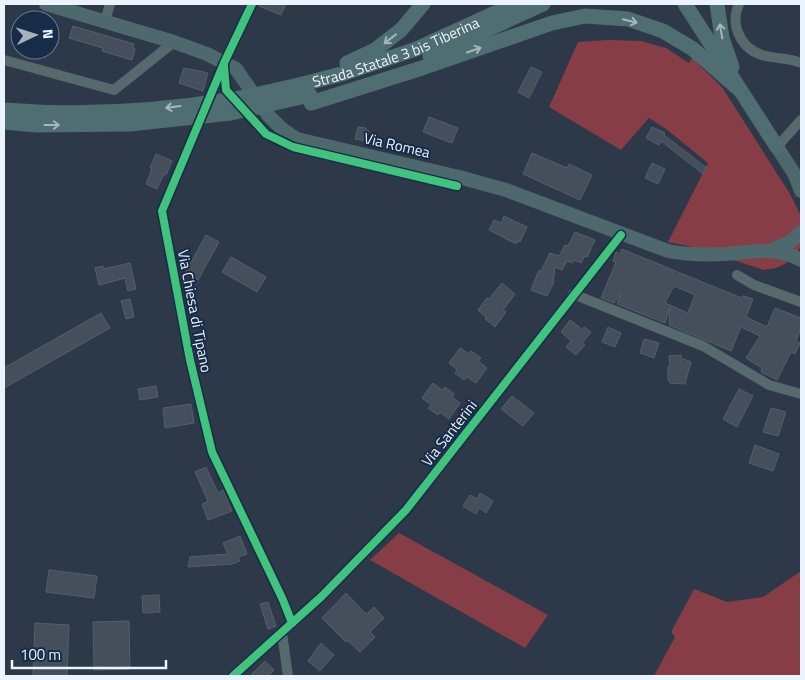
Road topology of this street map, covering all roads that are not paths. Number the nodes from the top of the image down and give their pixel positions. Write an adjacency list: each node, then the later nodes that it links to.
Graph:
1 (46, 4): 10 (main road, Via Romea)
2 (110, 4): 10 (street)
3 (252, 4): 13 (street, Via Chiesa di Tipano)
4 (423, 4): 15 (highway, one-way to 15)
5 (516, 4): 15 (highway, Strada Statale 3 bis Tiberina)
6 (543, 4): 15 (highway, Strada Statale 3 bis Tiberina)
7 (685, 4): 16 (highway)
8 (717, 4): 16 (highway, one-way to 8)
9 (739, 4): 14 (street)
10 (105, 21): 11 (main road, Via Romea)
11 (174, 42): 12 (street); 13 (main road, Via Romea)
12 (4, 60)
13 (224, 63): 25 (main road, Via Romea); 33 (street, Via Chiesa di Tipano)
14 (801, 63)
15 (308, 89): 16 (highway, one-way to 16); 17 (highway, bridge); 17 (highway, bridge)
16 (740, 90): 21 (highway)
17 (230, 106): 18 (highway, one-way to 18, bridge); 20 (highway, one-way to 17, bridge)
18 (4, 110)
19 (801, 120): 21 (street)
20 (4, 122)
21 (777, 147): 22 (main road)
22 (798, 178): 23 (main road)
23 (801, 190)
24 (801, 232): 26 (main road, Via Romea); 27 (main road, Via Romea)
25 (621, 234): 26 (main road, Via Romea); 30 (street, Via Santerini)
26 (772, 250): 28 (main road, Via Romea)
27 (801, 256)
28 (801, 260)
29 (737, 275): 31 (street)
30 (573, 294): 32 (street); 33 (street, Via Santerini)
31 (801, 302)
32 (801, 394)
33 (292, 623): 34 (street, Via Santerini)
34 (282, 633): 35 (street, Via Santerini); 36 (street)
35 (233, 676)
36 (288, 676)

